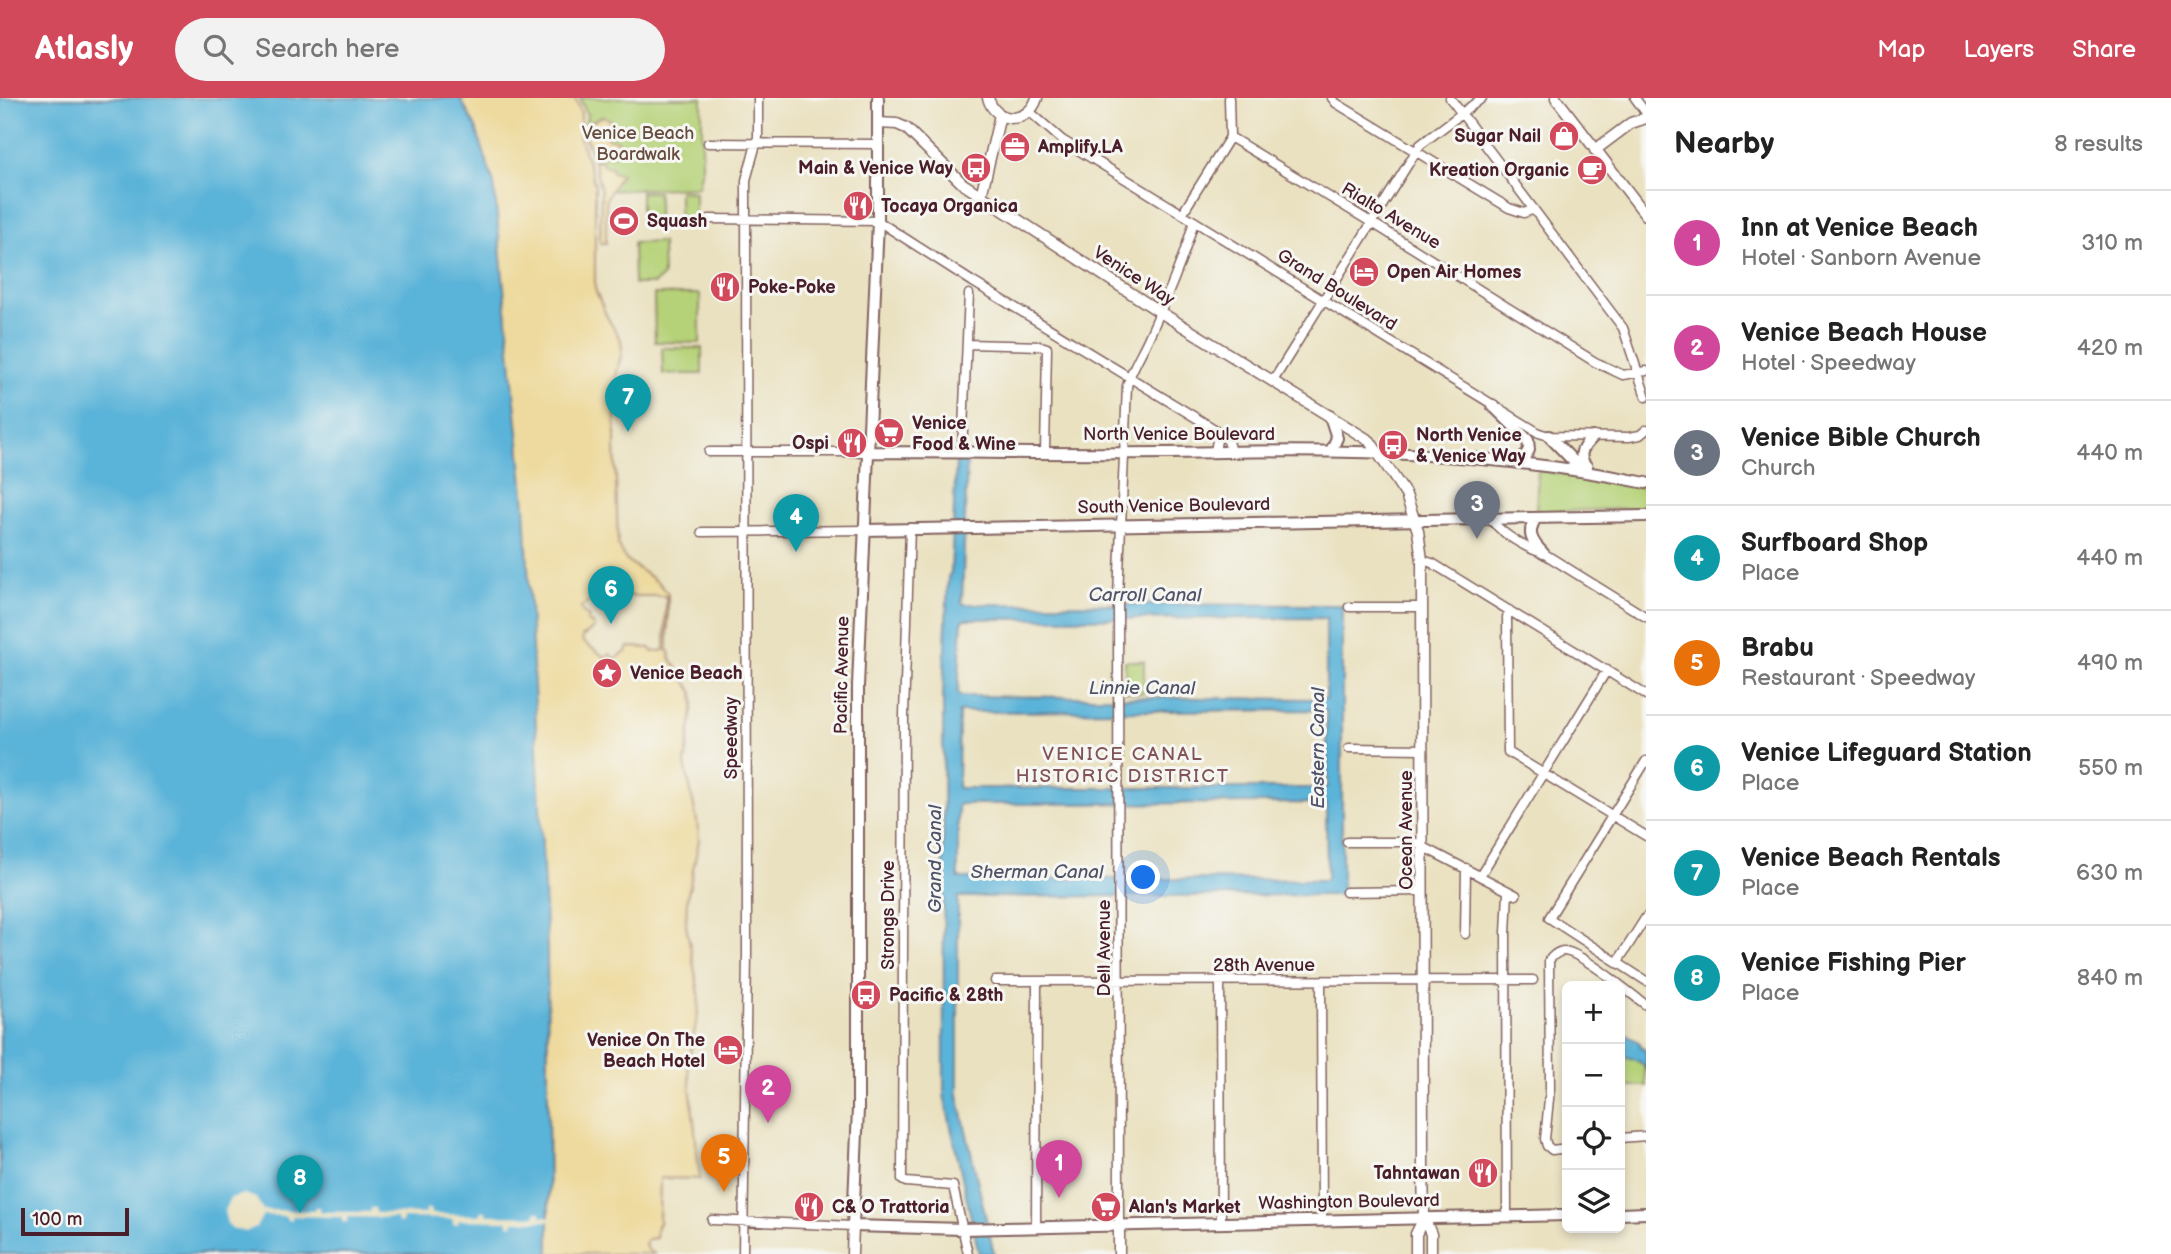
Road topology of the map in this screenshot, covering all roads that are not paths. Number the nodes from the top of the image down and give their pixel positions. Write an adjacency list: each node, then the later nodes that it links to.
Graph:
1 (758, 98): 18 (street, Speedway)
2 (878, 98): 15 (main road, Pacific Avenue)
3 (988, 98): 13 (street)
4 (1037, 98): 11 (street)
5 (1229, 98): 16 (street)
6 (1332, 98): 21 (street)
7 (1450, 98): 12 (street)
8 (1482, 98): 12 (street)
9 (1556, 98): 20 (street)
10 (1635, 98): 14 (street)
11 (1030, 112): 13 (street); 24 (street, Grand Boulevard)
12 (1461, 113): 21 (street); 23 (street)
13 (1000, 115): 22 (street)
14 (1646, 116): 20 (street)
15 (878, 123): 19 (main road, Pacific Avenue); 22 (street, Venice Way)
16 (1230, 137): 24 (street); 30 (street, Rialto Avenue)
17 (708, 143): 18 (street)
18 (756, 144): 19 (street); 27 (street, Speedway)
19 (878, 144): 28 (main road, Pacific Avenue)
20 (1595, 150): 25 (street)
21 (1416, 151): 23 (street); 30 (street)
22 (981, 196): 33 (street, Venice Way)
23 (1534, 209): 35 (street)
24 (1182, 214): 29 (street, Grand Boulevard)
25 (1646, 215)
26 (709, 219): 27 (street)
27 (746, 219): 28 (street); 47 (street, Speedway)
28 (878, 221): 36 (street); 54 (main road, Pacific Avenue)
29 (1194, 221): 32 (street, Grand Boulevard); 33 (street)
30 (1373, 223): 32 (street); 35 (street, Rialto Avenue)
31 (969, 293): 34 (street)
32 (1323, 300): 37 (street); 39 (street, Grand Boulevard)
33 (1160, 312): 36 (street); 37 (street, Venice Way)
34 (967, 344): 48 (street); 49 (street)
35 (1643, 372): 38 (street)
36 (1129, 376): 41 (street); 50 (street, Dell Avenue)
37 (1273, 381): 40 (street, Venice Way)
38 (1646, 397)
39 (1493, 405): 43 (street, Grand Boulevard); 55 (main road)
40 (1330, 416): 45 (main road); 53 (street, Venice Way)
41 (1212, 428): 51 (street); 52 (street)
42 (1646, 430): 44 (street, Grand Boulevard)
43 (1549, 436): 44 (street, Grand Boulevard); 56 (main road)
44 (1593, 437): 56 (main road)
45 (1331, 451): 52 (main road, North Venice Boulevard); 53 (main road, North Venice Boulevard)
46 (709, 452): 47 (street, North Venice Boulevard)
47 (746, 452): 54 (street, North Venice Boulevard); 64 (street, Speedway)
48 (962, 452): 49 (main road, North Venice Boulevard); 54 (main road, North Venice Boulevard)
49 (1045, 452): 50 (main road, North Venice Boulevard)
50 (1124, 452): 51 (main road, North Venice Boulevard); 62 (street, Dell Avenue)
51 (1214, 452): 52 (main road, North Venice Boulevard)
52 (1231, 452)
53 (1379, 452): 55 (main road, North Venice Boulevard); 60 (street, Ocean Avenue)
54 (869, 453): 65 (main road, Pacific Avenue)
55 (1522, 461): 56 (main road, North Venice Boulevard)
56 (1587, 471): 57 (main road, North Venice Boulevard)
57 (1646, 483)
58 (1646, 516): 59 (main road, South Venice Boulevard)
59 (1536, 518): 61 (main road, South Venice Boulevard); 67 (main road)
60 (1415, 519): 61 (main road, South Venice Boulevard); 62 (main road, South Venice Boulevard); 68 (street, Ocean Avenue)
61 (1490, 519): 67 (street)
62 (1121, 526): 63 (main road, South Venice Boulevard); 96 (street, Dell Avenue)
63 (911, 528): 65 (main road, South Venice Boulevard); 115 (street, Strongs Drive)
64 (746, 530): 65 (street, South Venice Boulevard); 66 (street, South Venice Boulevard); 110 (street, Speedway)
65 (865, 530): 112 (main road, Pacific Avenue)
66 (702, 532)
67 (1543, 553): 72 (street)
68 (1423, 560): 70 (street, Ocean Avenue); 71 (street)
69 (1349, 607): 70 (street)
70 (1422, 607): 76 (street, Ocean Avenue)
71 (1509, 610): 73 (street); 78 (street)
72 (1646, 617)
73 (1607, 670): 74 (street); 78 (street)
74 (1646, 695)
75 (1349, 748): 76 (street)
76 (1422, 749): 82 (street, Ocean Avenue)
77 (1646, 761): 79 (street)
78 (1543, 773): 79 (street); 84 (street)
79 (1613, 816): 80 (street); 89 (street)
80 (1646, 836)
81 (1347, 842): 82 (street)
82 (1423, 845): 83 (street); 85 (street, Ocean Avenue)
83 (1466, 868): 84 (street); 88 (street)
84 (1480, 876): 90 (street)
85 (1422, 891): 86 (street); 92 (street, Ocean Avenue)
86 (1346, 892)
87 (1646, 917): 89 (street)
88 (1465, 934)
89 (1617, 963): 98 (street)
90 (1506, 979): 92 (street, 28th Avenue); 93 (street, 28th Avenue); 106 (street)
91 (1220, 980): 96 (street, 28th Avenue); 97 (street, 28th Avenue); 111 (street)
92 (1422, 980): 97 (street, 28th Avenue); 107 (street, Ocean Avenue)
93 (1532, 980)
94 (995, 981): 95 (street, 28th Avenue)
95 (1037, 981): 96 (street, 28th Avenue); 114 (street)
96 (1119, 981): 113 (street, Dell Avenue)
97 (1321, 981): 109 (street)
98 (1646, 981)
99 (1646, 1005): 102 (street)
100 (1646, 1136): 101 (street)
101 (1625, 1138)
102 (1562, 1149)
103 (1646, 1213): 104 (main road)
104 (1625, 1214)
105 (1562, 1215): 106 (main road, Washington Boulevard)
106 (1507, 1216): 107 (main road, Washington Boulevard)
107 (1424, 1218): 109 (main road, Washington Boulevard); 120 (street); 121 (street)
108 (712, 1220): 110 (street, Washington Boulevard)
109 (1322, 1221): 111 (main road, Washington Boulevard)
110 (743, 1222): 112 (street, Washington Boulevard); 116 (street, Speedway)
111 (1221, 1223): 113 (main road, Washington Boulevard)
112 (853, 1226): 115 (main road, Washington Boulevard); 117 (street, Pacific Avenue)
113 (1119, 1226): 114 (main road, Washington Boulevard); 119 (street)
114 (1037, 1227): 115 (main road, Washington Boulevard)
115 (967, 1229): 118 (street, Strongs Drive)
116 (743, 1254)
117 (852, 1254)
118 (968, 1254)
119 (1119, 1254)
120 (1416, 1254)
121 (1431, 1254)

